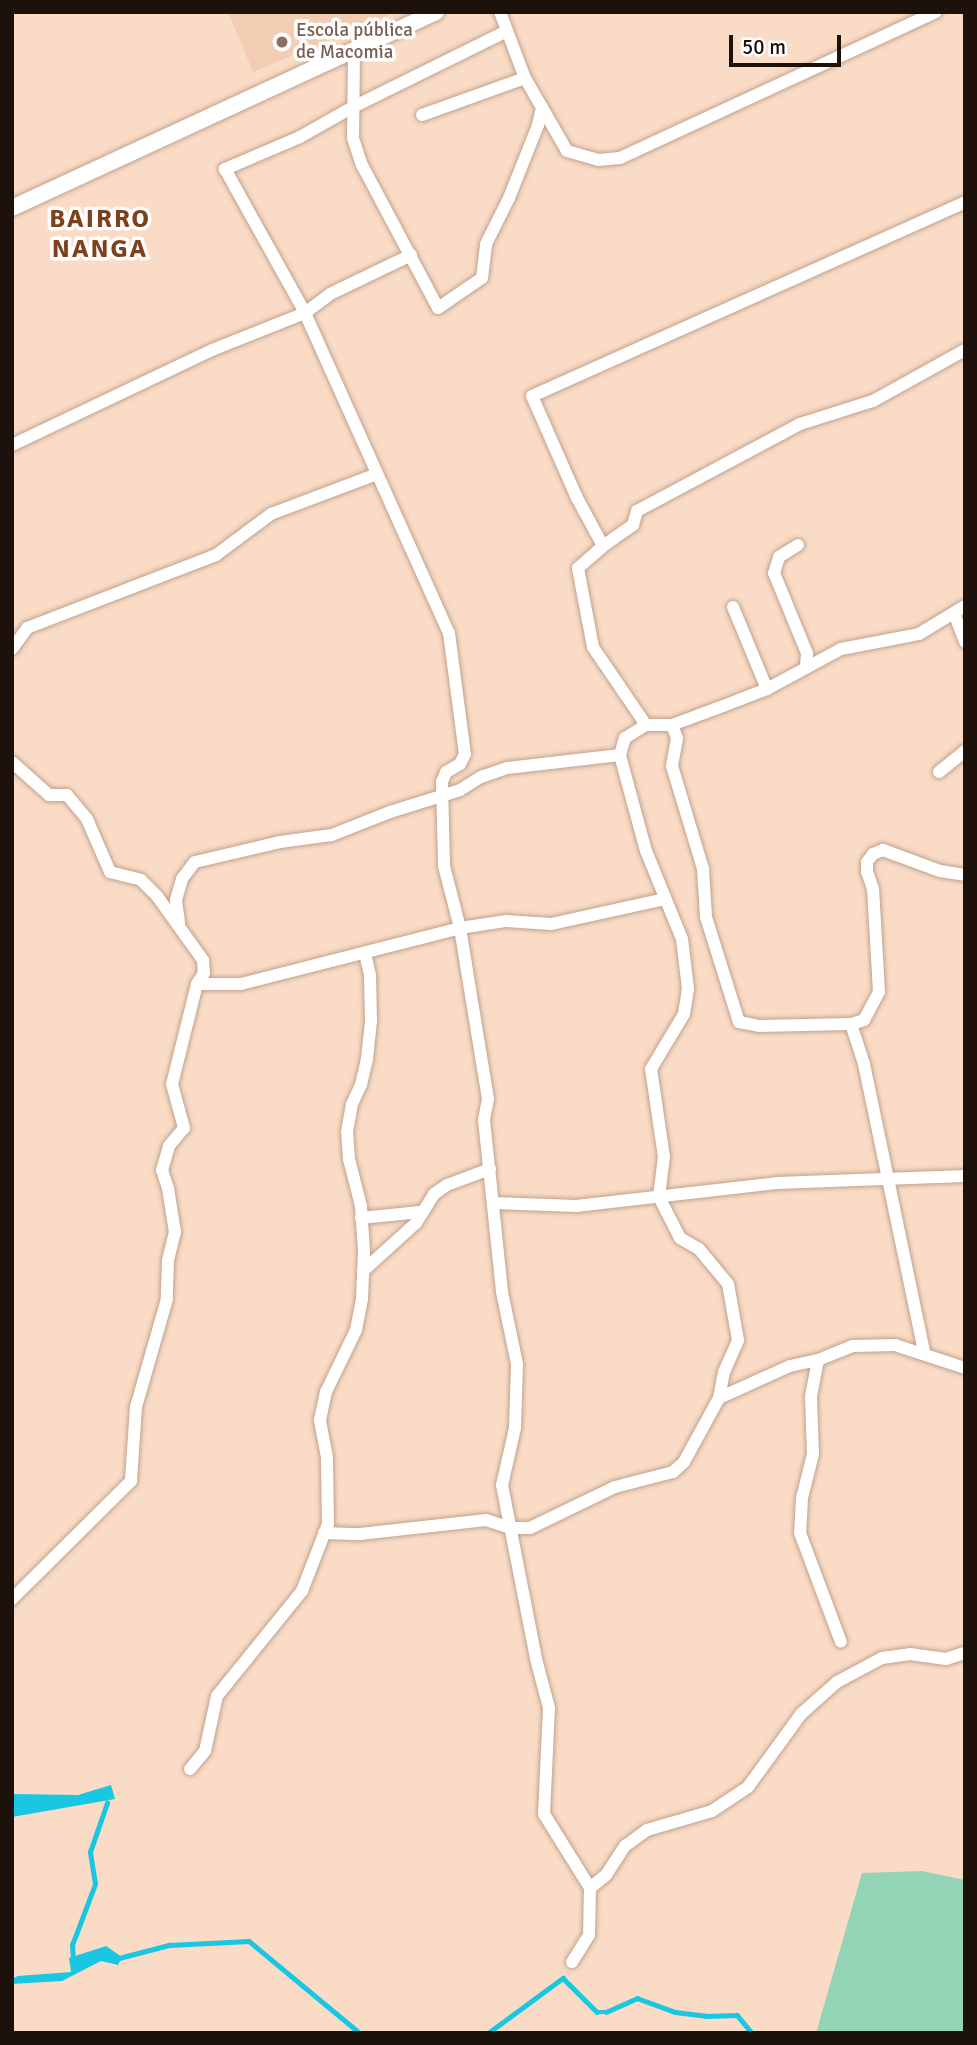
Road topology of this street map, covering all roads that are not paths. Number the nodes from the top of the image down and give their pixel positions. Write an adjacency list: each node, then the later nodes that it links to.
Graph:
1 (436, 12): 5 (street)
2 (500, 12): 4 (street)
3 (936, 12): 8 (street)
4 (507, 31): 6 (street); 7 (street)
5 (354, 49): 7 (street); 11 (street)
6 (525, 78): 8 (street); 9 (street)
7 (354, 107): 12 (street); 13 (street)
8 (542, 107): 12 (street)
9 (422, 115)
10 (965, 202): 19 (street)
11 (12, 208)
12 (411, 255): 13 (street)
13 (305, 313): 15 (street); 17 (street)
14 (965, 351): 19 (street)
15 (18, 442): 16 (street)
16 (12, 455)
17 (377, 474): 23 (street); 32 (street)
18 (798, 545): 24 (street)
19 (603, 546): 27 (street)
20 (733, 607): 25 (street)
21 (960, 609): 22 (street); 24 (street)
22 (965, 642)
23 (12, 649)
24 (806, 667): 25 (street)
25 (767, 689): 26 (street)
26 (672, 725): 27 (street); 39 (street)
27 (646, 726): 29 (street)
28 (965, 751): 31 (street)
29 (620, 755): 32 (street); 34 (street)
30 (12, 762): 35 (street)
31 (939, 772)
32 (441, 797): 35 (street); 36 (street)
33 (965, 875): 39 (street)
34 (665, 899): 36 (street); 43 (street)
35 (179, 924): 38 (street)
36 (460, 928): 37 (street); 40 (street)
37 (365, 953): 38 (street); 46 (street)
38 (197, 984): 54 (street)
39 (851, 1024): 42 (street)
40 (490, 1170): 44 (street); 45 (street)
41 (965, 1176): 42 (street)
42 (885, 1177): 43 (street); 48 (street)
43 (659, 1197): 44 (street); 51 (street)
44 (493, 1203): 52 (street)
45 (420, 1213): 46 (street); 47 (street)
46 (361, 1218): 47 (street)
47 (363, 1271): 53 (street)
48 (924, 1352): 49 (street); 50 (street)
49 (818, 1360): 51 (street); 55 (street)
50 (965, 1368)
51 (719, 1398): 52 (street)
52 (512, 1528): 53 (street); 58 (street)
53 (324, 1533): 57 (street)
54 (12, 1599)
55 (841, 1642)
56 (965, 1653): 58 (street)
57 (190, 1769)
58 (590, 1888): 59 (street)
59 (572, 1962)

